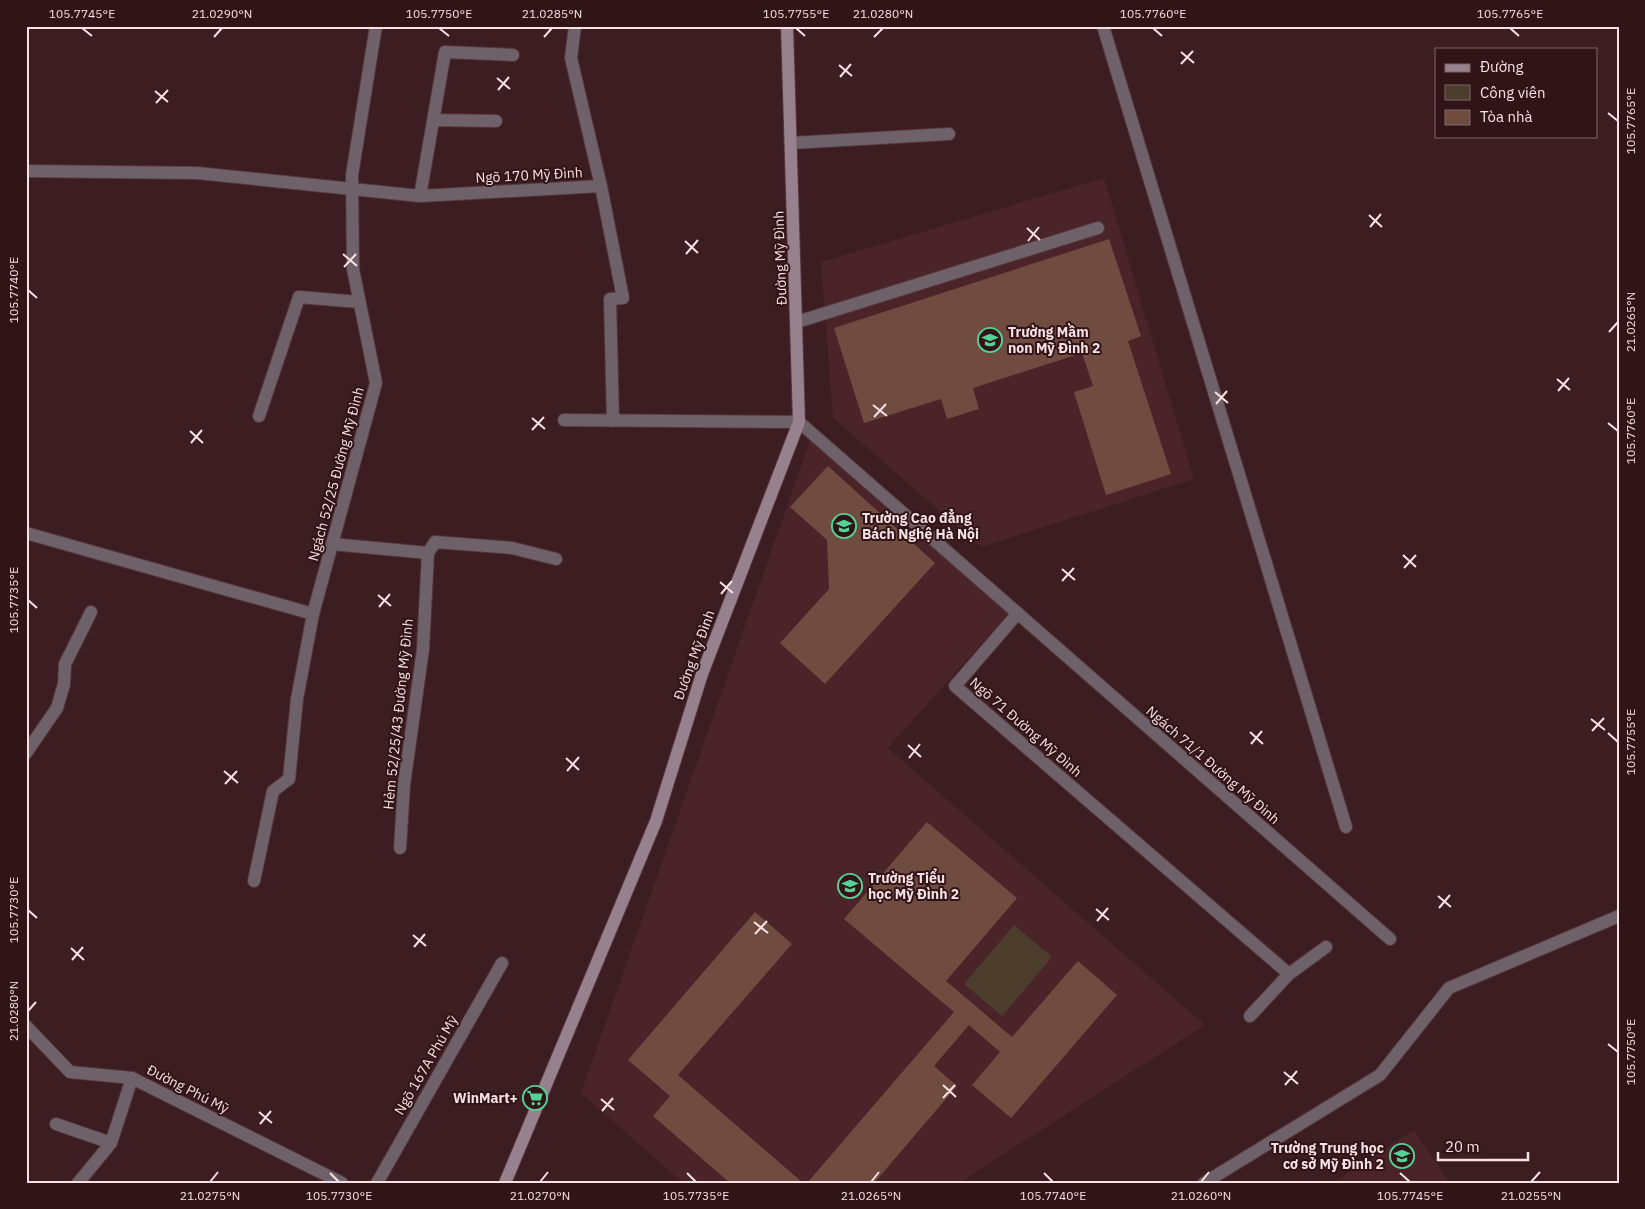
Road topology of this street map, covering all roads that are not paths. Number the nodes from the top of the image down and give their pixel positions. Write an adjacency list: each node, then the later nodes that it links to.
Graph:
1 (376, 26): 12 (street, Ngách 52/25 Đường Mỹ Đình)
2 (575, 26): 11 (street)
3 (787, 26): 9 (street, Đường Mỹ Đình)
4 (1103, 26): 29 (street)
5 (513, 55): 6 (street)
6 (433, 120): 7 (street); 13 (street)
7 (496, 121)
8 (949, 134): 9 (street)
9 (791, 143): 16 (street, Đường Mỹ Đình)
10 (26, 171): 12 (street)
11 (601, 186): 13 (street, Ngõ 170 Mỹ Đình); 19 (street, Ngõ 170 Mỹ Đình)
12 (352, 190): 13 (street, Ngõ 170 Mỹ Đình); 15 (street, Ngách 52/25 Đường Mỹ Đình)
13 (420, 196)
14 (1098, 228): 16 (street)
15 (359, 302): 17 (street); 22 (street, Ngách 52/25 Đường Mỹ Đình)
16 (797, 322): 20 (street, Đường Mỹ Đình)
17 (259, 416)
18 (564, 420): 19 (street)
19 (613, 420): 20 (street)
20 (799, 422): 26 (street); 45 (street, Đường Mỹ Đình)
21 (26, 533): 27 (street)
22 (332, 544): 23 (street); 27 (street, Ngách 52/25 Đường Mỹ Đình)
23 (428, 553): 24 (street); 30 (street, Hẻm 52/25/43 Đường Mỹ Đình)
24 (556, 559)
25 (91, 612): 28 (street)
26 (1018, 613): 33 (street, Ngách 71/1 Đường Mỹ Đình); 36 (street, Ngõ 71 Đường Mỹ Đình)
27 (313, 614): 31 (street, Ngách 52/25 Đường Mỹ Đình)
28 (26, 753)
29 (1346, 827)
30 (400, 848)
31 (254, 881)
32 (1619, 916): 46 (street)
33 (1390, 939)
34 (1326, 947): 36 (street)
35 (502, 963): 44 (street, Ngõ 167A Phú Mỹ)
36 (1289, 974): 37 (street)
37 (1250, 1016)
38 (26, 1026): 39 (street, Đường Phú Mỹ)
39 (132, 1078): 41 (street); 43 (street, Đường Phú Mỹ)
40 (56, 1124): 41 (street)
41 (112, 1143): 42 (street)
42 (78, 1183)
43 (342, 1183)
44 (376, 1183)
45 (505, 1183)
46 (1204, 1183)

